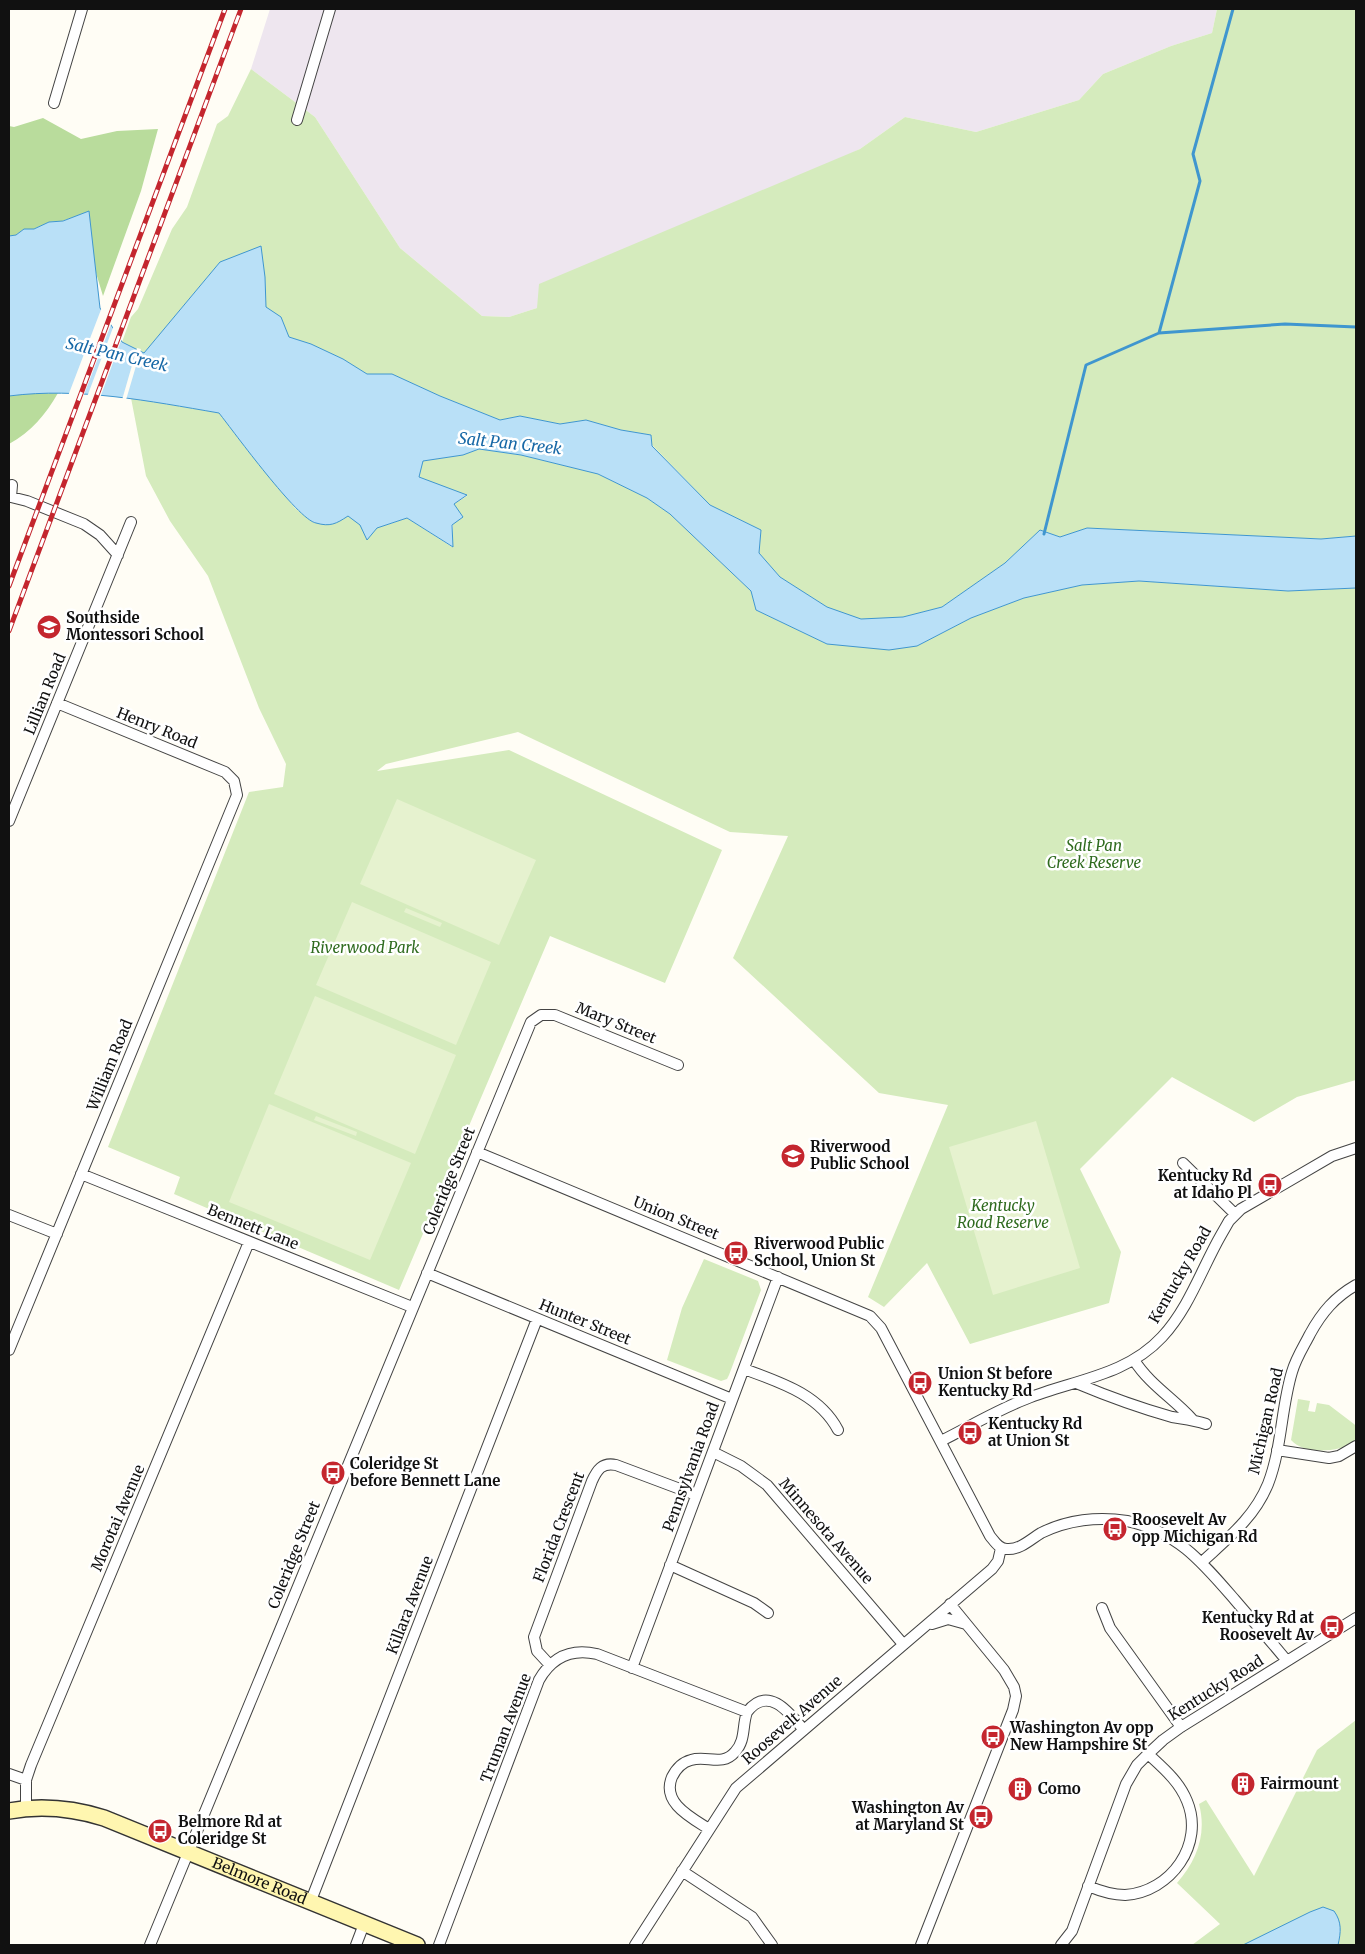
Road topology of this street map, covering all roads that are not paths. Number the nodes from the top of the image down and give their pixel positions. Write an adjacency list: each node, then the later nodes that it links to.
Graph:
1 (82, 9): 3 (street)
2 (330, 9): 4 (street)
3 (54, 104)
4 (297, 120)
5 (12, 485): 6 (street)
6 (10, 498): 8 (street)
7 (130, 522): 8 (street, Lillian Road)
8 (118, 555): 9 (street, Lillian Road)
9 (57, 703): 10 (street, Henry Road); 11 (street, Lillian Road)
10 (237, 791): 17 (street, William Road)
11 (9, 821)
12 (541, 1015): 13 (street, Mary Street); 15 (street, Coleridge Street)
13 (678, 1065)
14 (1356, 1148): 18 (street, Kentucky Road)
15 (477, 1152): 22 (street, Coleridge Street); 23 (street, Union Street)
16 (1183, 1163): 18 (street)
17 (81, 1174): 20 (street, William Road); 21 (street, Bennett Lane)
18 (1235, 1214): 28 (street, Kentucky Road)
19 (9, 1215): 20 (street)
20 (57, 1234): 27 (street, William Road)
21 (250, 1242): 25 (street, Bennett Lane); 58 (street, Morotai Avenue)
22 (427, 1273): 25 (street, Coleridge Street); 26 (street, Hunter Street)
23 (778, 1277): 29 (street, Pennsylvania Road); 35 (street, Union Street)
24 (1356, 1285): 37 (street, Michigan Road)
25 (412, 1307): 62 (street, Coleridge Street)
26 (537, 1318): 31 (street, Hunter Street); 65 (street, Killara Avenue)
27 (9, 1350)
28 (1134, 1360): 30 (street, Kentucky Road); 32 (street)
29 (744, 1369): 31 (street, Pennsylvania Road); 34 (street)
30 (1076, 1383): 32 (street); 35 (street, Kentucky Road)
31 (732, 1399): 38 (street, Pennsylvania Road)
32 (1192, 1419): 33 (street)
33 (1206, 1424)
34 (838, 1430)
35 (941, 1441): 40 (street, Union Street)
36 (1356, 1446): 37 (street)
37 (1277, 1450): 41 (street, Michigan Road)
38 (713, 1452): 39 (street, Pennsylvania Road); 49 (street, Minnesota Avenue)
39 (696, 1495): 42 (street, Pennsylvania Road); 51 (street, Florida Crescent)
40 (1002, 1548): 41 (street); 43 (street, Roosevelt Avenue)
41 (1202, 1562): 50 (street)
42 (670, 1565): 45 (street); 52 (street, Pennsylvania Road)
43 (950, 1604): 47 (street); 48 (street, Roosevelt Avenue)
44 (1102, 1608): 54 (street)
45 (768, 1613)
46 (1356, 1618): 50 (street, Kentucky Road)
47 (967, 1624): 48 (street); 73 (street)
48 (925, 1626): 49 (street, Roosevelt Avenue)
49 (904, 1644): 55 (street, Roosevelt Avenue)
50 (1287, 1661): 54 (street, Kentucky Road)
51 (549, 1664): 52 (street, Truman Avenue); 70 (street, Truman Avenue)
52 (632, 1668): 53 (street, Truman Avenue)
53 (747, 1712): 55 (street); 61 (street)
54 (1181, 1727): 56 (street, Kentucky Road)
55 (803, 1729): 61 (street, Roosevelt Avenue)
56 (1148, 1754): 64 (street, Kentucky Road); 64 (street)
57 (9, 1774): 58 (street)
58 (26, 1780): 59 (street, Morotai Avenue)
59 (26, 1808): 60 (main road, Belmore Road); 62 (main road, Belmore Road)
60 (9, 1811)
61 (709, 1829): 63 (street, Roosevelt Avenue)
62 (187, 1853): 65 (main road, Belmore Road); 67 (street, Coleridge Street)
63 (682, 1871): 71 (street, Roosevelt Avenue); 72 (street)
64 (1088, 1886): 74 (street, Kentucky Road)
65 (310, 1903): 66 (main road, Belmore Road)
66 (364, 1924): 68 (street); 69 (main road, Belmore Road)
67 (150, 1945)
68 (356, 1945)
69 (417, 1945)
70 (439, 1945)
71 (635, 1945)
72 (772, 1945)
73 (921, 1945)
74 (1061, 1945)

